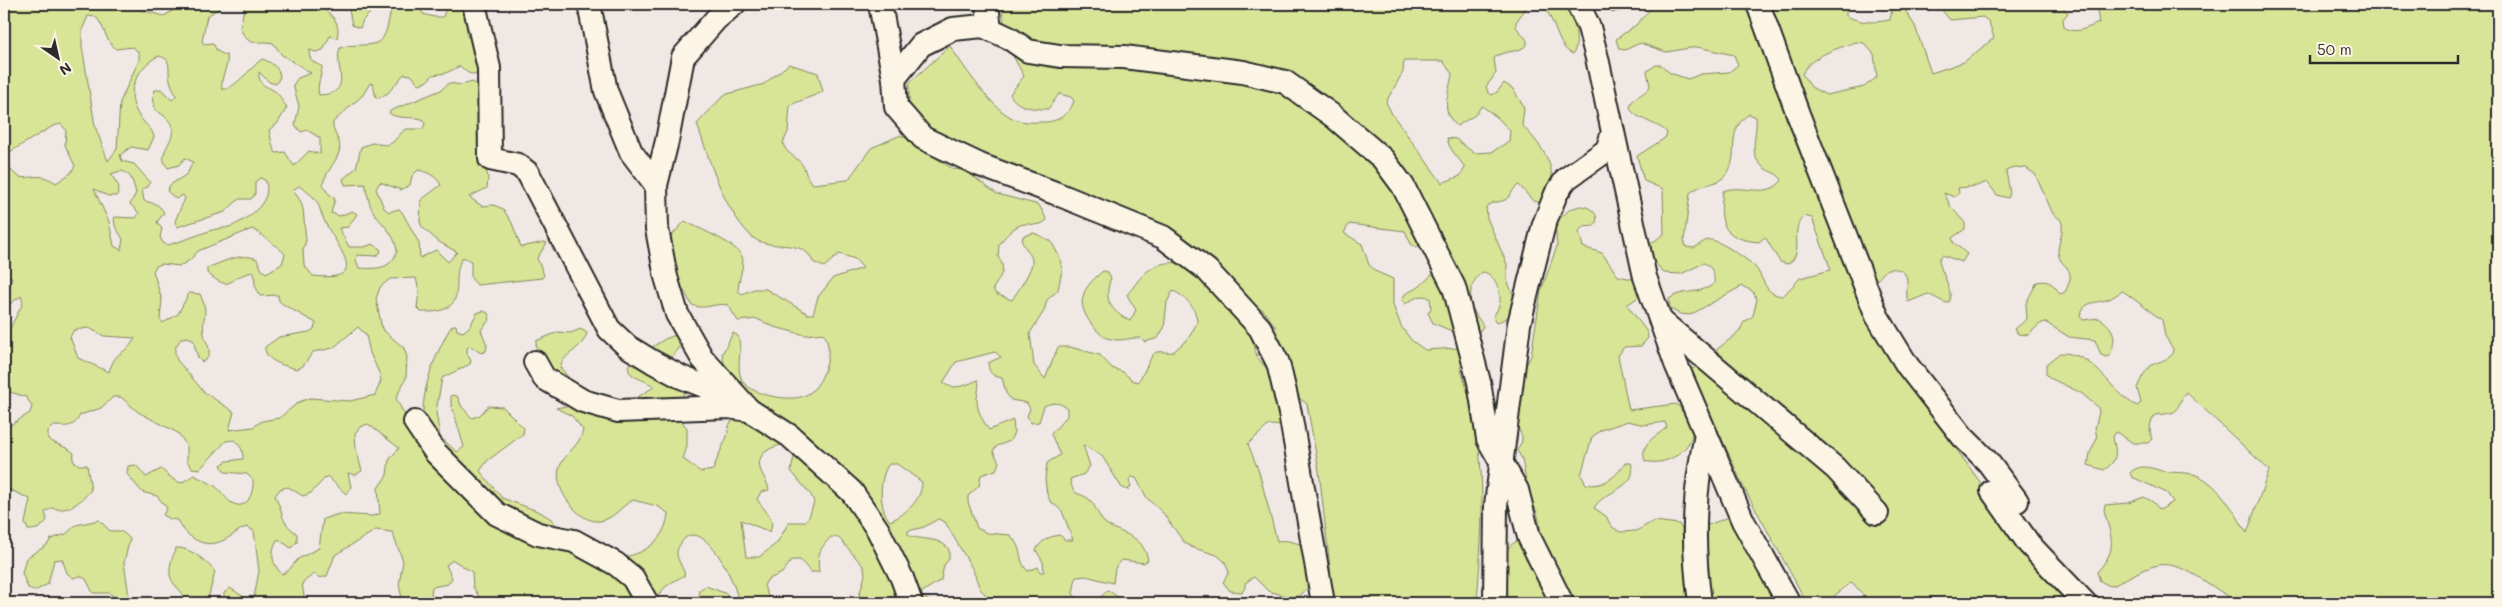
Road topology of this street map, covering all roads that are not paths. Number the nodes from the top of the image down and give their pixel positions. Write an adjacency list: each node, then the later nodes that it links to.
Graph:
1 (474, 4): 14 (street)
2 (588, 4): 11 (street)
3 (734, 4): 11 (street)
4 (880, 4): 9 (street)
5 (987, 4): 8 (street)
6 (1578, 4): 10 (street)
7 (1758, 4): 17 (street)
8 (990, 30): 9 (street); 18 (street)
9 (894, 79): 23 (street)
10 (1613, 132): 12 (street); 18 (street)
11 (656, 185): 14 (street)
12 (1660, 320): 16 (street); 20 (street)
13 (535, 362): 14 (street)
14 (749, 410): 22 (street)
15 (415, 422): 21 (street)
16 (1706, 435): 26 (street); 27 (street)
17 (1963, 437): 19 (street); 28 (street)
18 (1502, 464): 24 (street); 25 (street)
19 (2018, 502)
20 (1877, 513)
21 (647, 603)
22 (911, 603)
23 (1323, 603)
24 (1495, 603)
25 (1562, 603)
26 (1700, 603)
27 (1789, 603)
28 (2085, 603)

